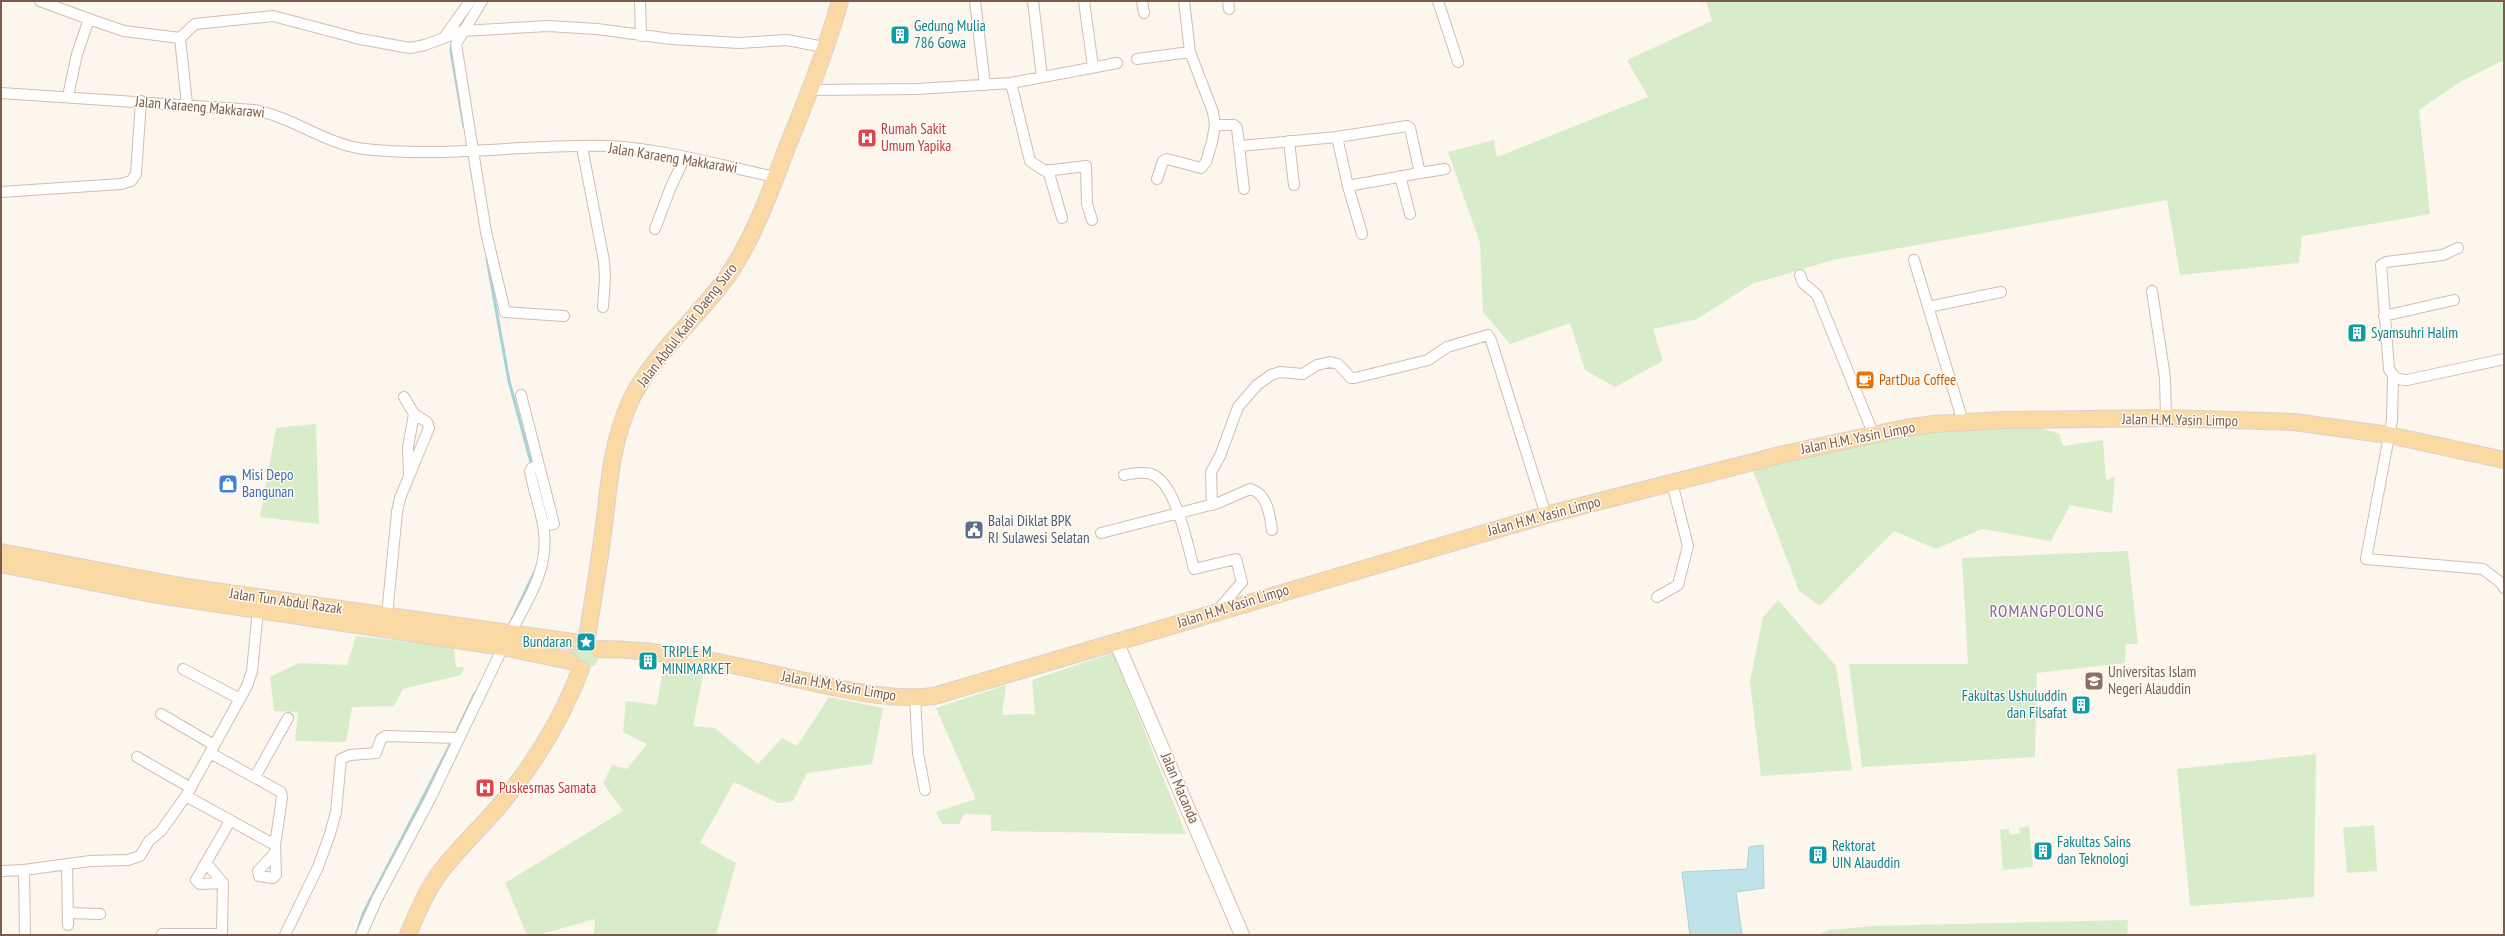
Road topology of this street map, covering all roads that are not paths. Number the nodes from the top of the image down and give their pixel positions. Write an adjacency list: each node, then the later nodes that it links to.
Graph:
1 (40, 1): 13 (street)
2 (470, 1): 14 (street)
3 (482, 1): 14 (street)
4 (640, 1): 15 (street)
5 (840, 1): 17 (main road, Jalan Abdul Kadir Daeng Suro)
6 (975, 1): 25 (street)
7 (1033, 1): 23 (street)
8 (1084, 1): 22 (street)
9 (1142, 1): 12 (street)
10 (1184, 1): 18 (street)
11 (1438, 1): 20 (street)
12 (1144, 13)
13 (89, 19): 16 (street); 28 (street)
14 (454, 33): 15 (street); 16 (street); 36 (street)
15 (641, 36): 17 (street)
16 (180, 38): 30 (street)
17 (824, 47): 26 (main road, Jalan Abdul Kadir Daeng Suro)
18 (1190, 52): 19 (street); 31 (street)
19 (1137, 59)
20 (1458, 62)
21 (1117, 63): 22 (street)
22 (1093, 68): 23 (street)
23 (1042, 77): 24 (street)
24 (1011, 83): 25 (street); 39 (street)
25 (985, 85): 26 (street)
26 (810, 90): 42 (main road, Jalan Abdul Kadir Daeng Suro)
27 (1, 93): 28 (street, Jalan Karaeng Makkarawi)
28 (68, 96): 29 (street, Jalan Karaeng Makkarawi)
29 (141, 101): 30 (street, Jalan Karaeng Makkarawi); 47 (street)
30 (187, 104): 36 (street, Jalan Karaeng Makkarawi)
31 (1215, 125): 34 (street); 43 (street)
32 (1338, 137): 33 (street); 40 (street); 45 (street)
33 (1289, 141): 34 (street); 44 (street)
34 (1240, 146): 46 (street)
35 (582, 147): 36 (street, Jalan Karaeng Makkarawi); 37 (street, Jalan Karaeng Makkarawi); 59 (street)
36 (470, 150): 61 (street)
37 (685, 157): 42 (street, Jalan Karaeng Makkarawi); 51 (street)
38 (1445, 169): 40 (street)
39 (1048, 170): 49 (street); 50 (street)
40 (1420, 173): 41 (street)
41 (1400, 176): 45 (street); 48 (street)
42 (776, 177): 89 (main road, Jalan Abdul Kadir Daeng Suro)
43 (1157, 179)
44 (1294, 185)
45 (1348, 186): 52 (street)
46 (1244, 189)
47 (1, 192)
48 (1410, 214)
49 (1062, 218)
50 (1092, 220)
51 (656, 229)
52 (1362, 234)
53 (2458, 248): 62 (street)
54 (1914, 260): 60 (street)
55 (1800, 275): 70 (street)
56 (2152, 291): 68 (street)
57 (2001, 292): 60 (street)
58 (2454, 300): 62 (street)
59 (603, 307)
60 (1928, 307): 69 (street)
61 (564, 316)
62 (2384, 316): 64 (street)
63 (2504, 359): 64 (street)
64 (2393, 376): 71 (street)
65 (521, 395): 90 (street)
66 (404, 397): 67 (street)
67 (414, 414): 74 (street); 74 (street)
68 (2166, 418): 69 (main road, Jalan H.M. Yasin Limpo); 71 (main road, Jalan H.M. Yasin Limpo)
69 (1963, 422): 70 (main road, Jalan H.M. Yasin Limpo)
70 (1873, 433): 75 (main road, Jalan H.M. Yasin Limpo)
71 (2389, 435): 72 (main road, Jalan H.M. Yasin Limpo); 84 (street)
72 (2504, 460)
73 (1124, 475): 77 (street)
74 (409, 477): 88 (street)
75 (1672, 483): 78 (main road, Jalan H.M. Yasin Limpo); 85 (street)
76 (1212, 505): 77 (street); 78 (street); 79 (street)
77 (1180, 514): 80 (street); 87 (street)
78 (1546, 514): 87 (main road, Jalan H.M. Yasin Limpo)
79 (1272, 530)
80 (1101, 533)
81 (1, 552): 83 (main road, Jalan Tun Abdul Razak)
82 (1, 564): 83 (main road, Jalan Tun Abdul Razak)
83 (138, 585): 86 (main road, Jalan Tun Abdul Razak); 88 (main road, Jalan Tun Abdul Razak)
84 (2504, 588)
85 (1657, 597)
86 (258, 610): 88 (main road, Jalan Tun Abdul Razak); 95 (street)
87 (1218, 610): 91 (main road, Jalan H.M. Yasin Limpo)
88 (378, 618): 90 (main road, Jalan Tun Abdul Razak)
89 (580, 640): 90 (main road, Jalan Tun Abdul Razak); 92 (main road); 93 (main road)
90 (506, 641): 93 (main road, Jalan Tun Abdul Razak); 99 (street)
91 (1116, 641): 96 (main road, Jalan H.M. Yasin Limpo); 119 (street, Jalan Macanda)
92 (599, 649): 93 (main road); 96 (main road, Jalan H.M. Yasin Limpo)
93 (576, 665): 118 (main road)
94 (183, 669): 95 (street)
95 (240, 698): 100 (street)
96 (915, 698): 103 (street)
97 (161, 714): 100 (street)
98 (288, 718): 102 (street)
99 (459, 738): 116 (street); 117 (street)
100 (212, 749): 102 (street); 104 (street)
101 (137, 757): 104 (street)
102 (255, 777): 105 (street)
103 (925, 790)
104 (188, 792): 105 (street); 106 (street)
105 (230, 821): 107 (street)
106 (67, 864): 108 (street); 111 (street)
107 (207, 864): 110 (street); 110 (street)
108 (24, 870): 109 (street); 115 (street)
109 (1, 871)
110 (223, 882): 114 (street)
111 (68, 913): 112 (street); 113 (street)
112 (100, 914)
113 (68, 925)
114 (162, 934)
115 (26, 935)
116 (285, 935)
117 (361, 935)
118 (408, 935)
119 (1242, 935)

